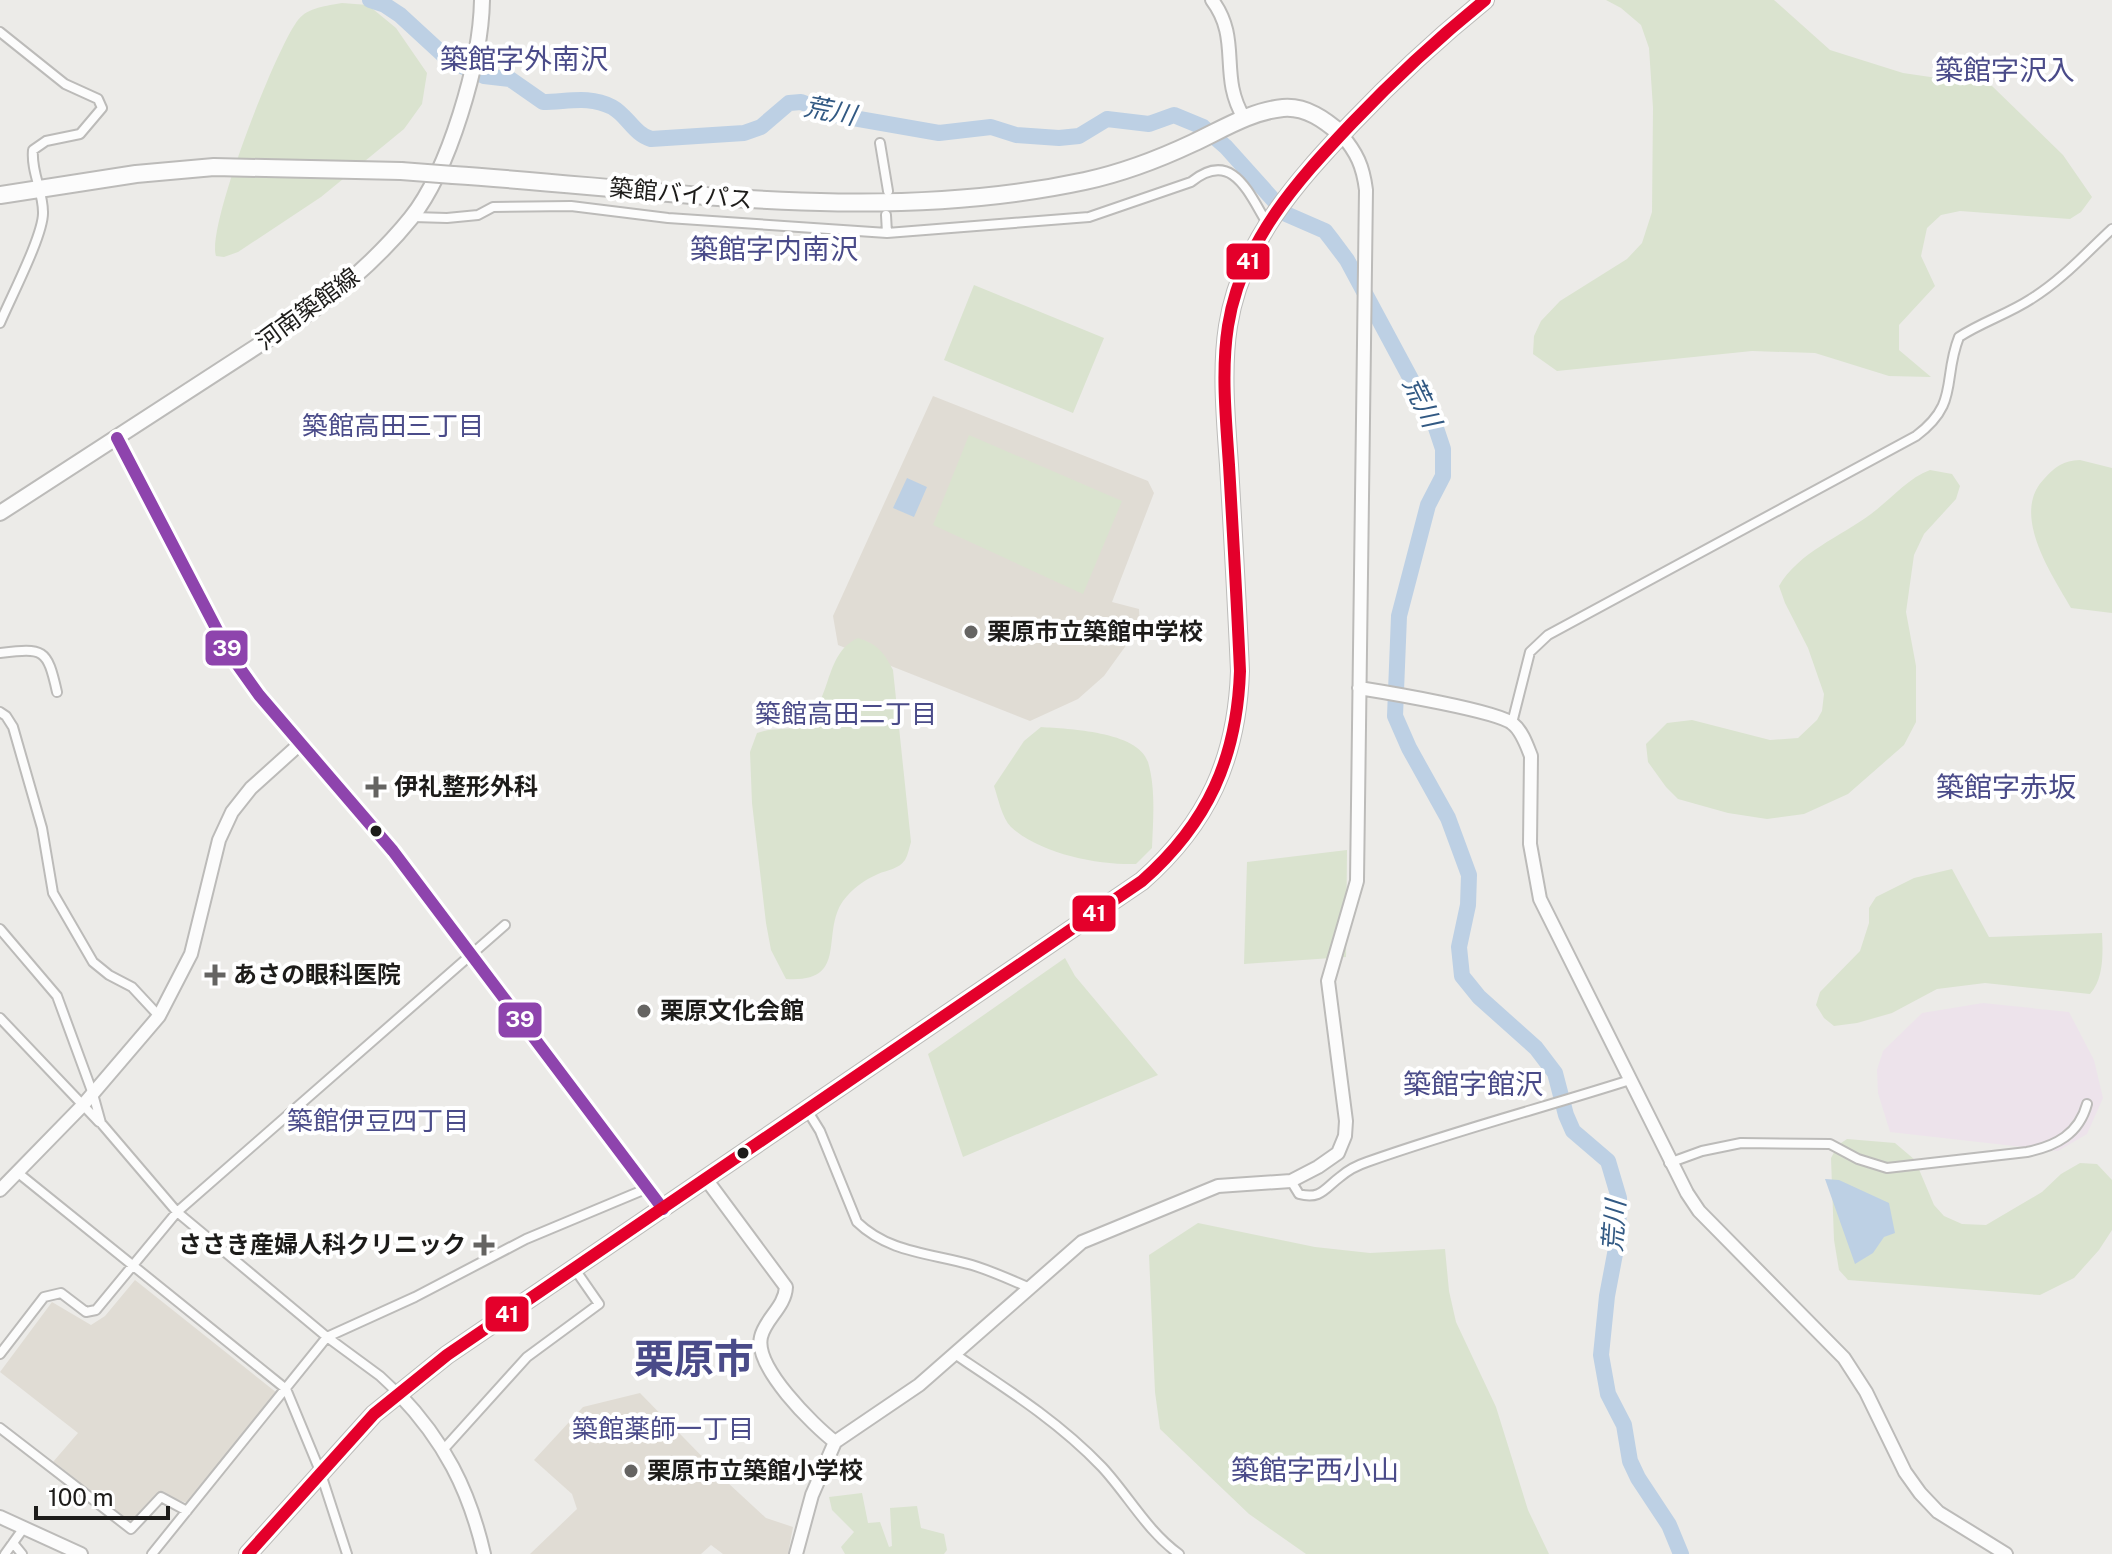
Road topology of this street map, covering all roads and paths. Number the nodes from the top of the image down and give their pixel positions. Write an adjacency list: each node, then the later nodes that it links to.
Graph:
1 (482, 0): 12 (main road, 河南築館線)
2 (1212, 0): 5 (street)
3 (1485, 0): 6 (highway)
4 (0, 32): 8 (street)
5 (1237, 122): 6 (highway, 築館バイパス); 8 (highway, 築館バイパス, bridge)
6 (1341, 134): 13 (highway); 20 (street)
7 (880, 143): 9 (street)
8 (37, 188): 10 (highway, 築館バイパス); 16 (street)
9 (888, 191)
10 (0, 195)
11 (886, 215): 15 (street)
12 (412, 217): 15 (street); 17 (main road, 河南築館線)
13 (1269, 221): 15 (street); 34 (highway)
14 (2112, 229): 23 (street)
15 (887, 233)
16 (0, 323)
17 (117, 438): 18 (main road, 河南築館線); 24 (street)
18 (0, 513)
19 (0, 653): 21 (street)
20 (1359, 688): 23 (street); 39 (street)
21 (57, 692)
22 (0, 712): 28 (street)
23 (1512, 723): 30 (street)
24 (301, 743): 27 (street); 28 (street)
25 (505, 925): 27 (street)
26 (0, 929): 31 (street)
27 (470, 956): 40 (street); 43 (street)
28 (159, 1016): 31 (street)
29 (0, 1018): 33 (street)
30 (1630, 1080): 36 (street); 39 (street)
31 (93, 1094): 33 (street); 35 (street)
32 (2087, 1104): 36 (street)
33 (83, 1105): 35 (street); 37 (street)
34 (806, 1109): 38 (highway); 46 (street)
35 (101, 1123): 43 (street)
36 (1669, 1163): 69 (street)
37 (17, 1172): 41 (street); 44 (street)
38 (706, 1179): 42 (highway); 53 (street)
39 (1291, 1181): 46 (street)
40 (648, 1188): 42 (street); 47 (street)
41 (0, 1190)
42 (663, 1209): 45 (highway)
43 (177, 1212): 44 (street); 47 (street)
44 (133, 1266): 48 (street); 50 (street)
45 (574, 1268): 51 (highway); 54 (street)
46 (1030, 1288): 49 (street)
47 (327, 1337): 50 (street); 51 (street)
48 (0, 1354)
49 (956, 1355): 53 (street); 68 (street)
50 (286, 1389): 55 (street); 56 (street)
51 (398, 1393): 54 (street); 55 (highway)
52 (0, 1428): 56 (street)
53 (835, 1442): 67 (street)
54 (443, 1450): 66 (street)
55 (320, 1471): 64 (highway); 65 (street)
56 (187, 1511): 63 (street)
57 (0, 1517): 58 (street)
58 (23, 1529): 59 (street); 62 (street)
59 (13, 1543): 60 (street); 61 (street)
60 (5, 1554)
61 (22, 1554)
62 (81, 1554)
63 (152, 1554)
64 (248, 1554)
65 (347, 1554)
66 (484, 1554)
67 (796, 1554)
68 (1179, 1554)
69 (2006, 1554)

